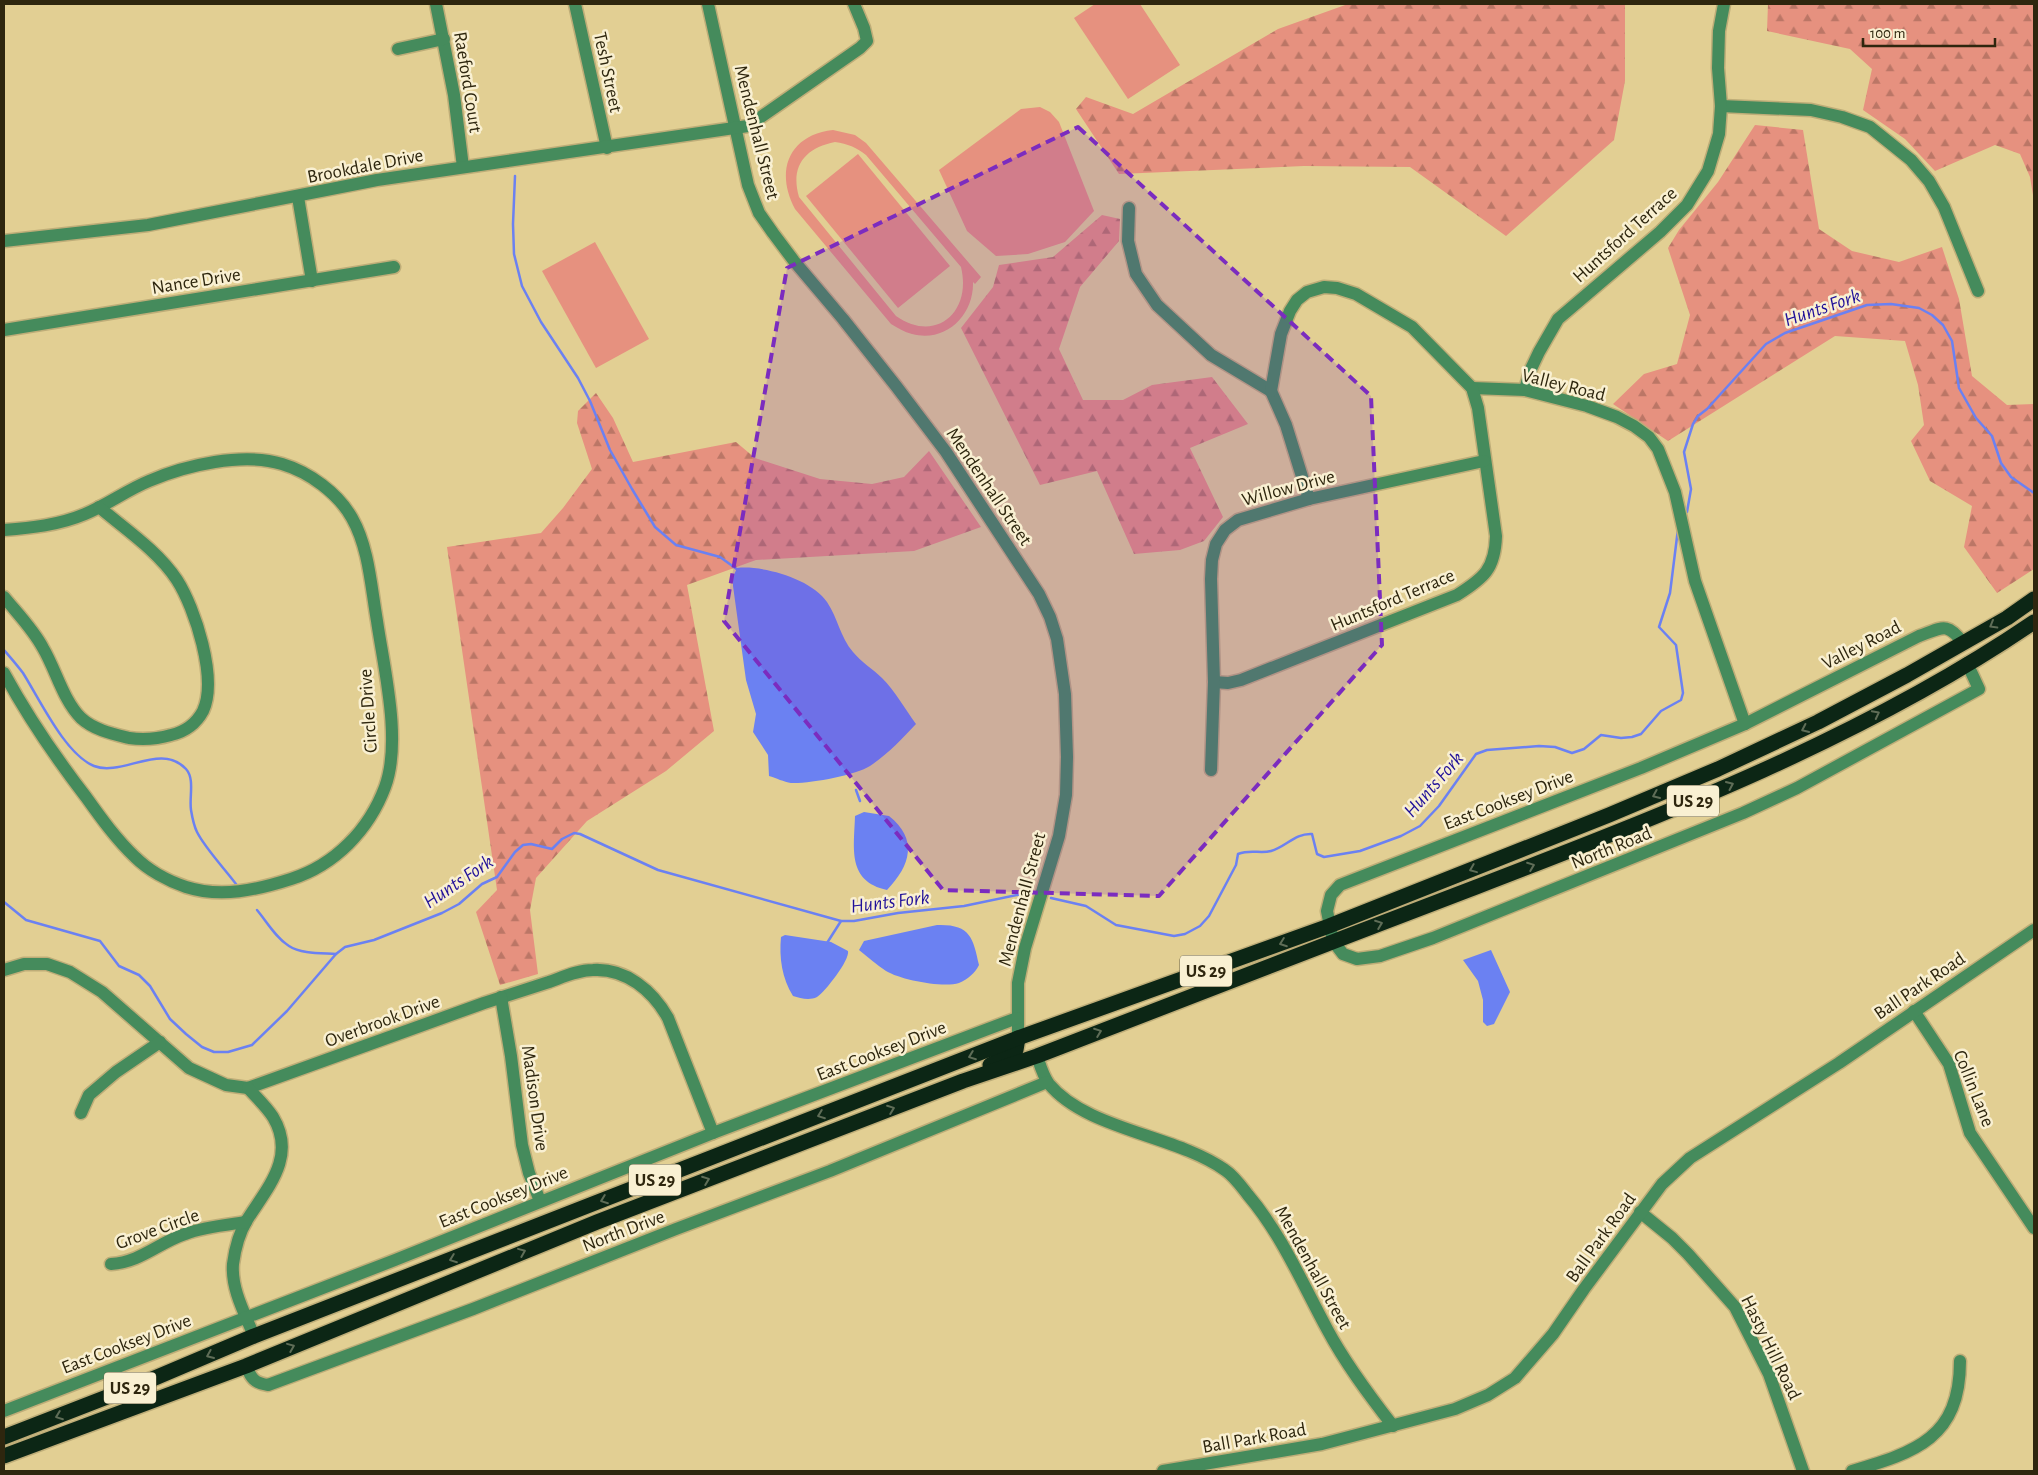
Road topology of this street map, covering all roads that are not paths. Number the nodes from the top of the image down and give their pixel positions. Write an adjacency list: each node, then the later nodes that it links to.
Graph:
1 (436, 4): 6 (street, Raeford Court)
2 (576, 4): 10 (street, Tesh Street)
3 (708, 4): 9 (street, Mendenhall Street)
4 (854, 4): 9 (street, Brookdale Drive)
5 (1724, 4): 8 (street, Huntsford Terrace)
6 (444, 39): 7 (street); 11 (street, Raeford Court)
7 (398, 49)
8 (1721, 106): 17 (street); 20 (street, Huntsford Terrace)
9 (734, 128): 10 (street, Brookdale Drive); 42 (street, Mendenhall Street)
10 (607, 148): 11 (street, Brookdale Drive)
11 (463, 167): 12 (street, Brookdale Drive)
12 (298, 197): 14 (street, Brookdale Drive); 16 (street)
13 (1129, 208): 21 (street)
14 (4, 241)
15 (394, 267): 16 (street, Nance Drive)
16 (312, 281): 18 (street, Nance Drive)
17 (1978, 290)
18 (4, 330)
19 (1472, 388): 20 (street, Valley Road); 21 (street); 22 (street, Huntsford Terrace)
20 (1525, 390): 33 (street, Valley Road)
21 (1271, 391): 23 (street)
22 (1484, 461): 23 (street, Willow Drive); 32 (street, Huntsford Terrace)
23 (1309, 499): 32 (street, Willow Drive)
24 (100, 507): 25 (street, Circle Drive); 26 (street); 31 (street, Circle Drive)
25 (4, 530)
26 (4, 597)
27 (2034, 599): 29 (highway, US 29, one-way to 29)
28 (2034, 622): 30 (highway, US 29)
29 (1963, 643): 33 (street, Valley Road); 35 (highway, US 29, one-way to 35)
30 (1967, 663): 37 (highway, US 29, one-way to 30); 37 (street, North Road)
31 (4, 673)
32 (1214, 682): 34 (street, Willow Drive)
33 (1745, 724): 35 (street, East Cooksey Drive)
34 (1211, 770)
35 (1329, 926): 37 (street, East Cooksey Drive); 40 (highway, US 29, one-way to 40)
36 (2034, 930): 41 (street, Ball Park Road)
37 (1333, 941): 45 (highway, US 29, one-way to 37)
38 (4, 970): 44 (street, Overbrook Drive)
39 (501, 997): 48 (street, Overbrook Drive); 50 (street, Overbrook Drive); 51 (street, Madison Drive)
40 (1113, 1005): 43 (highway, US 29); 45 (highway)
41 (1914, 1011): 52 (street, Ball Park Road); 54 (street, Collin Lane)
42 (1018, 1018): 43 (street, Mendenhall Street); 50 (street, East Cooksey Drive)
43 (1018, 1038): 46 (highway); 57 (highway, US 29, one-way to 57)
44 (160, 1042): 48 (street, Overbrook Drive); 49 (street)
45 (1036, 1056): 46 (highway, US 29); 47 (street, Mendenhall Street)
46 (963, 1081): 59 (highway, US 29, one-way to 46)
47 (1047, 1082): 59 (street, North Drive); 61 (street, Mendenhall Street)
48 (248, 1088): 53 (street)
49 (81, 1113)
50 (713, 1133): 51 (street, East Cooksey Drive)
51 (540, 1202): 56 (street, East Cooksey Drive)
52 (1640, 1212): 61 (street, Ball Park Road); 65 (street, Hasty Hill Road)
53 (246, 1222): 55 (street, Grove Circle); 56 (street)
54 (2034, 1228)
55 (111, 1264)
56 (246, 1316): 57 (street); 60 (street, East Cooksey Drive)
57 (254, 1336): 62 (highway, US 29, one-way to 62)
58 (1960, 1361): 66 (street)
59 (246, 1366): 63 (highway, US 29)
60 (4, 1411)
61 (1393, 1426): 64 (street, Ball Park Road)
62 (4, 1437)
63 (4, 1456)
64 (1163, 1471)
65 (1803, 1471)
66 (1852, 1471)

